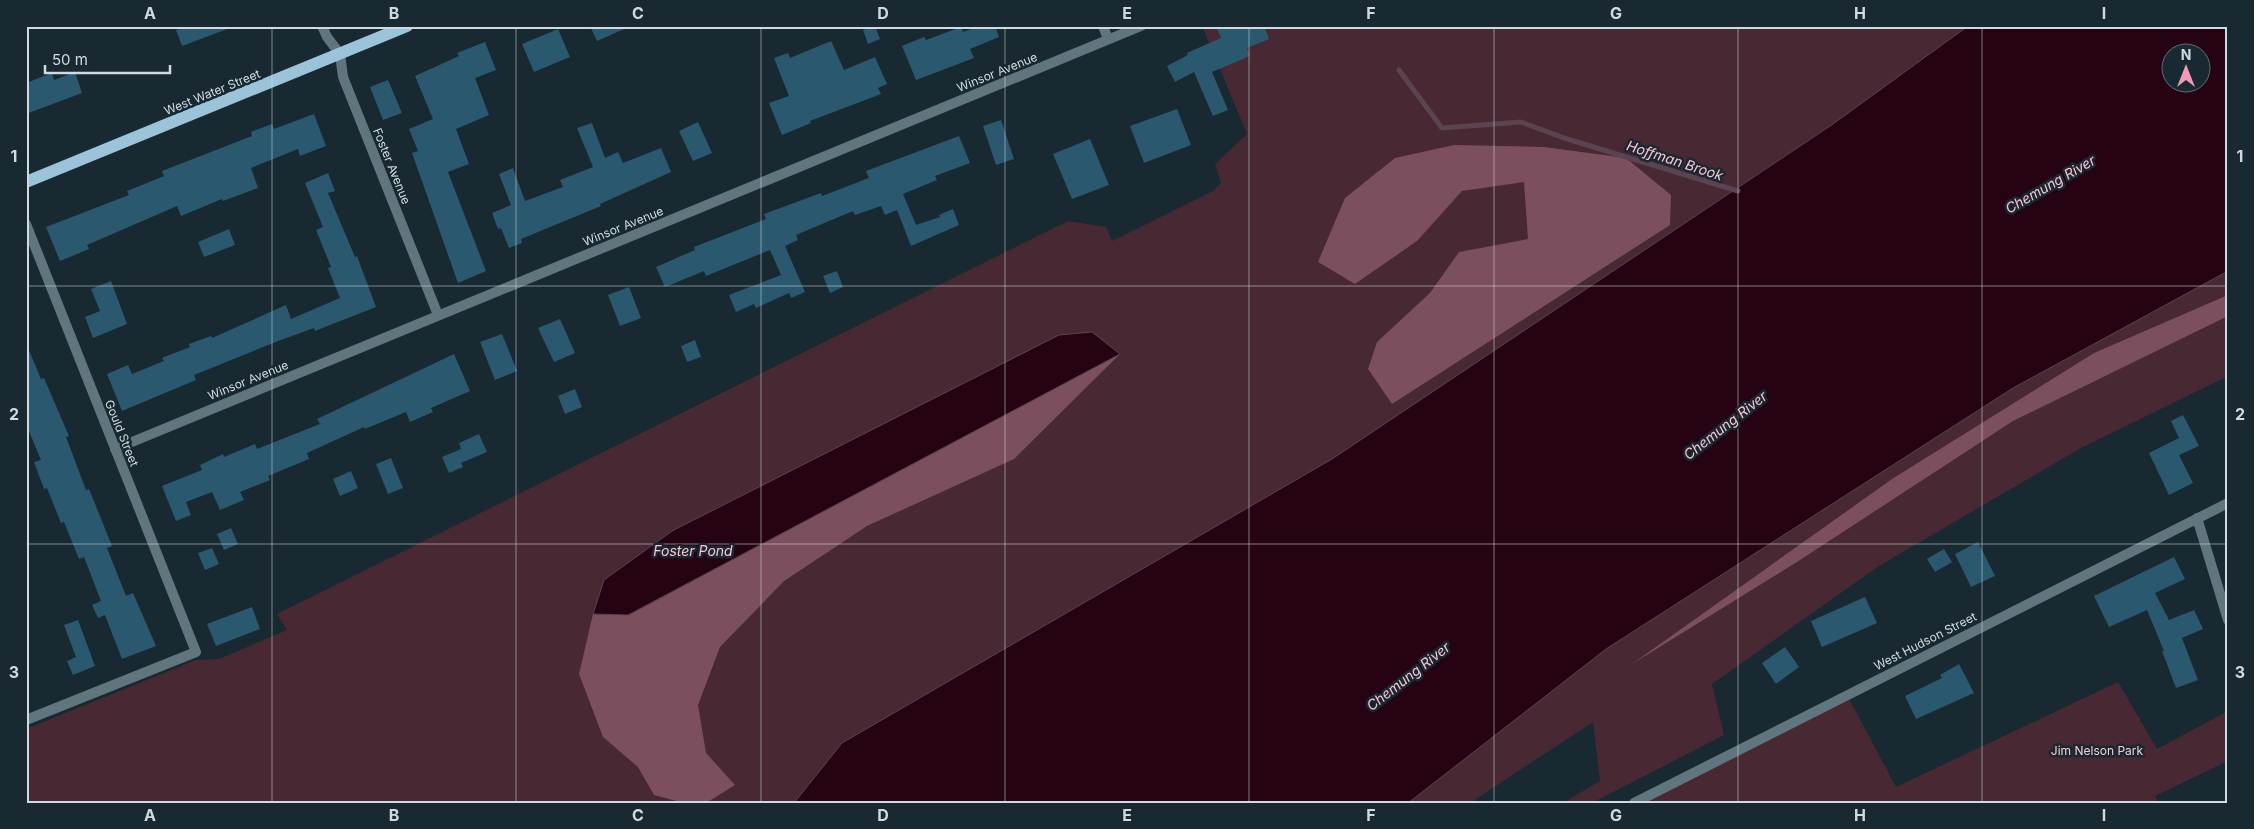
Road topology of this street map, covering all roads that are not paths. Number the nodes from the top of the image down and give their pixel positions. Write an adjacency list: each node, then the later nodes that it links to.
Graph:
1 (322, 26): 6 (street, Foster Avenue)
2 (407, 26): 6 (main road, West Water Street)
3 (1103, 26): 5 (street)
4 (1141, 26): 5 (street, Winsor Avenue)
5 (1108, 39): 9 (street, Winsor Avenue)
6 (340, 54): 7 (main road, West Water Street); 9 (street, Foster Avenue)
7 (26, 182)
8 (26, 224): 10 (street, Gould Street)
9 (438, 316): 10 (street, Winsor Avenue)
10 (115, 449): 14 (street, Gould Street)
11 (2228, 503): 12 (street, West Hudson Street)
12 (2197, 518): 13 (street); 15 (street, West Hudson Street)
13 (2228, 620)
14 (26, 720)
15 (1634, 803)

